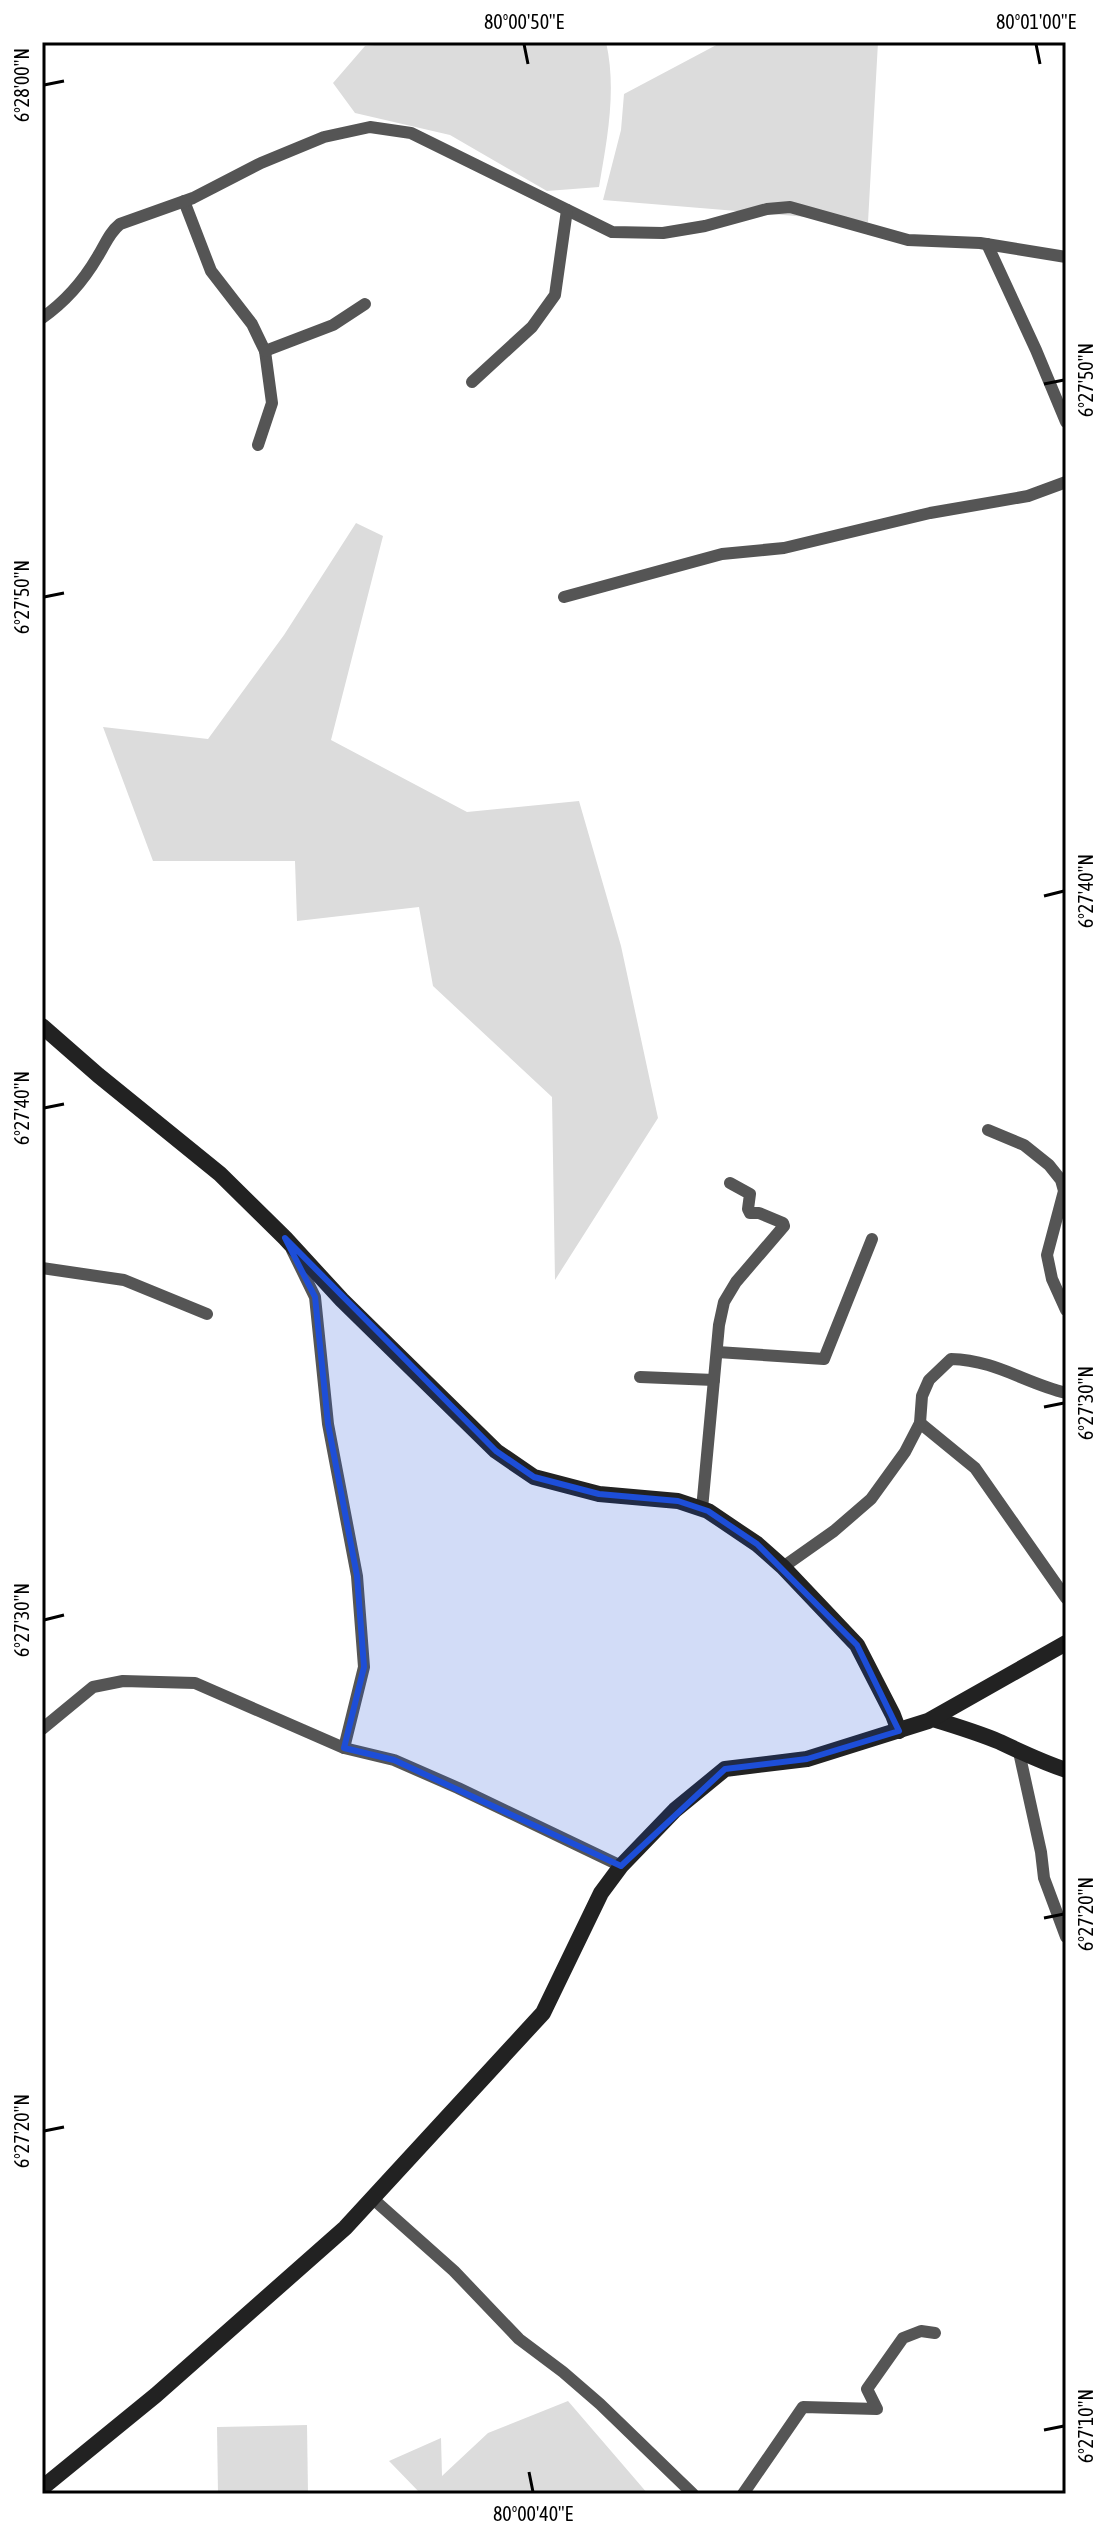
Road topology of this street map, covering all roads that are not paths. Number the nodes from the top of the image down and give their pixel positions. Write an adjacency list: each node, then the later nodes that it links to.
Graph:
1 (184, 201): 2 (street); 6 (street); 7 (street)
2 (567, 210): 3 (street); 8 (street)
3 (987, 244): 4 (street); 9 (street)
4 (1066, 257)
5 (365, 304): 7 (street)
6 (42, 318)
7 (265, 351): 10 (street)
8 (472, 382)
9 (1066, 422)
10 (258, 445)
11 (1066, 482): 12 (street)
12 (564, 597)
13 (42, 1026): 17 (street)
14 (988, 1130): 16 (street)
15 (730, 1183): 22 (street)
16 (1065, 1190): 20 (street)
17 (285, 1238): 27 (street); 34 (street)
18 (872, 1239): 22 (street)
19 (42, 1268): 21 (street)
20 (1066, 1310)
21 (207, 1314)
22 (717, 1352): 24 (street)
23 (640, 1377): 24 (street)
24 (714, 1380): 27 (street)
25 (1066, 1393): 26 (street)
26 (920, 1423): 28 (street); 29 (street)
27 (702, 1509): 28 (street)
28 (783, 1567): 33 (street)
29 (1066, 1598)
30 (1066, 1643): 31 (street)
31 (933, 1719): 33 (street); 35 (street)
32 (42, 1729): 34 (street)
33 (899, 1731): 37 (street)
34 (344, 1748): 37 (street)
35 (1019, 1752): 36 (street); 38 (street)
36 (1066, 1770)
37 (621, 1866): 39 (street)
38 (1066, 1937)
39 (372, 2198): 41 (street); 42 (street)
40 (935, 2333): 43 (street)
41 (42, 2488)
42 (693, 2494)
43 (743, 2494)

